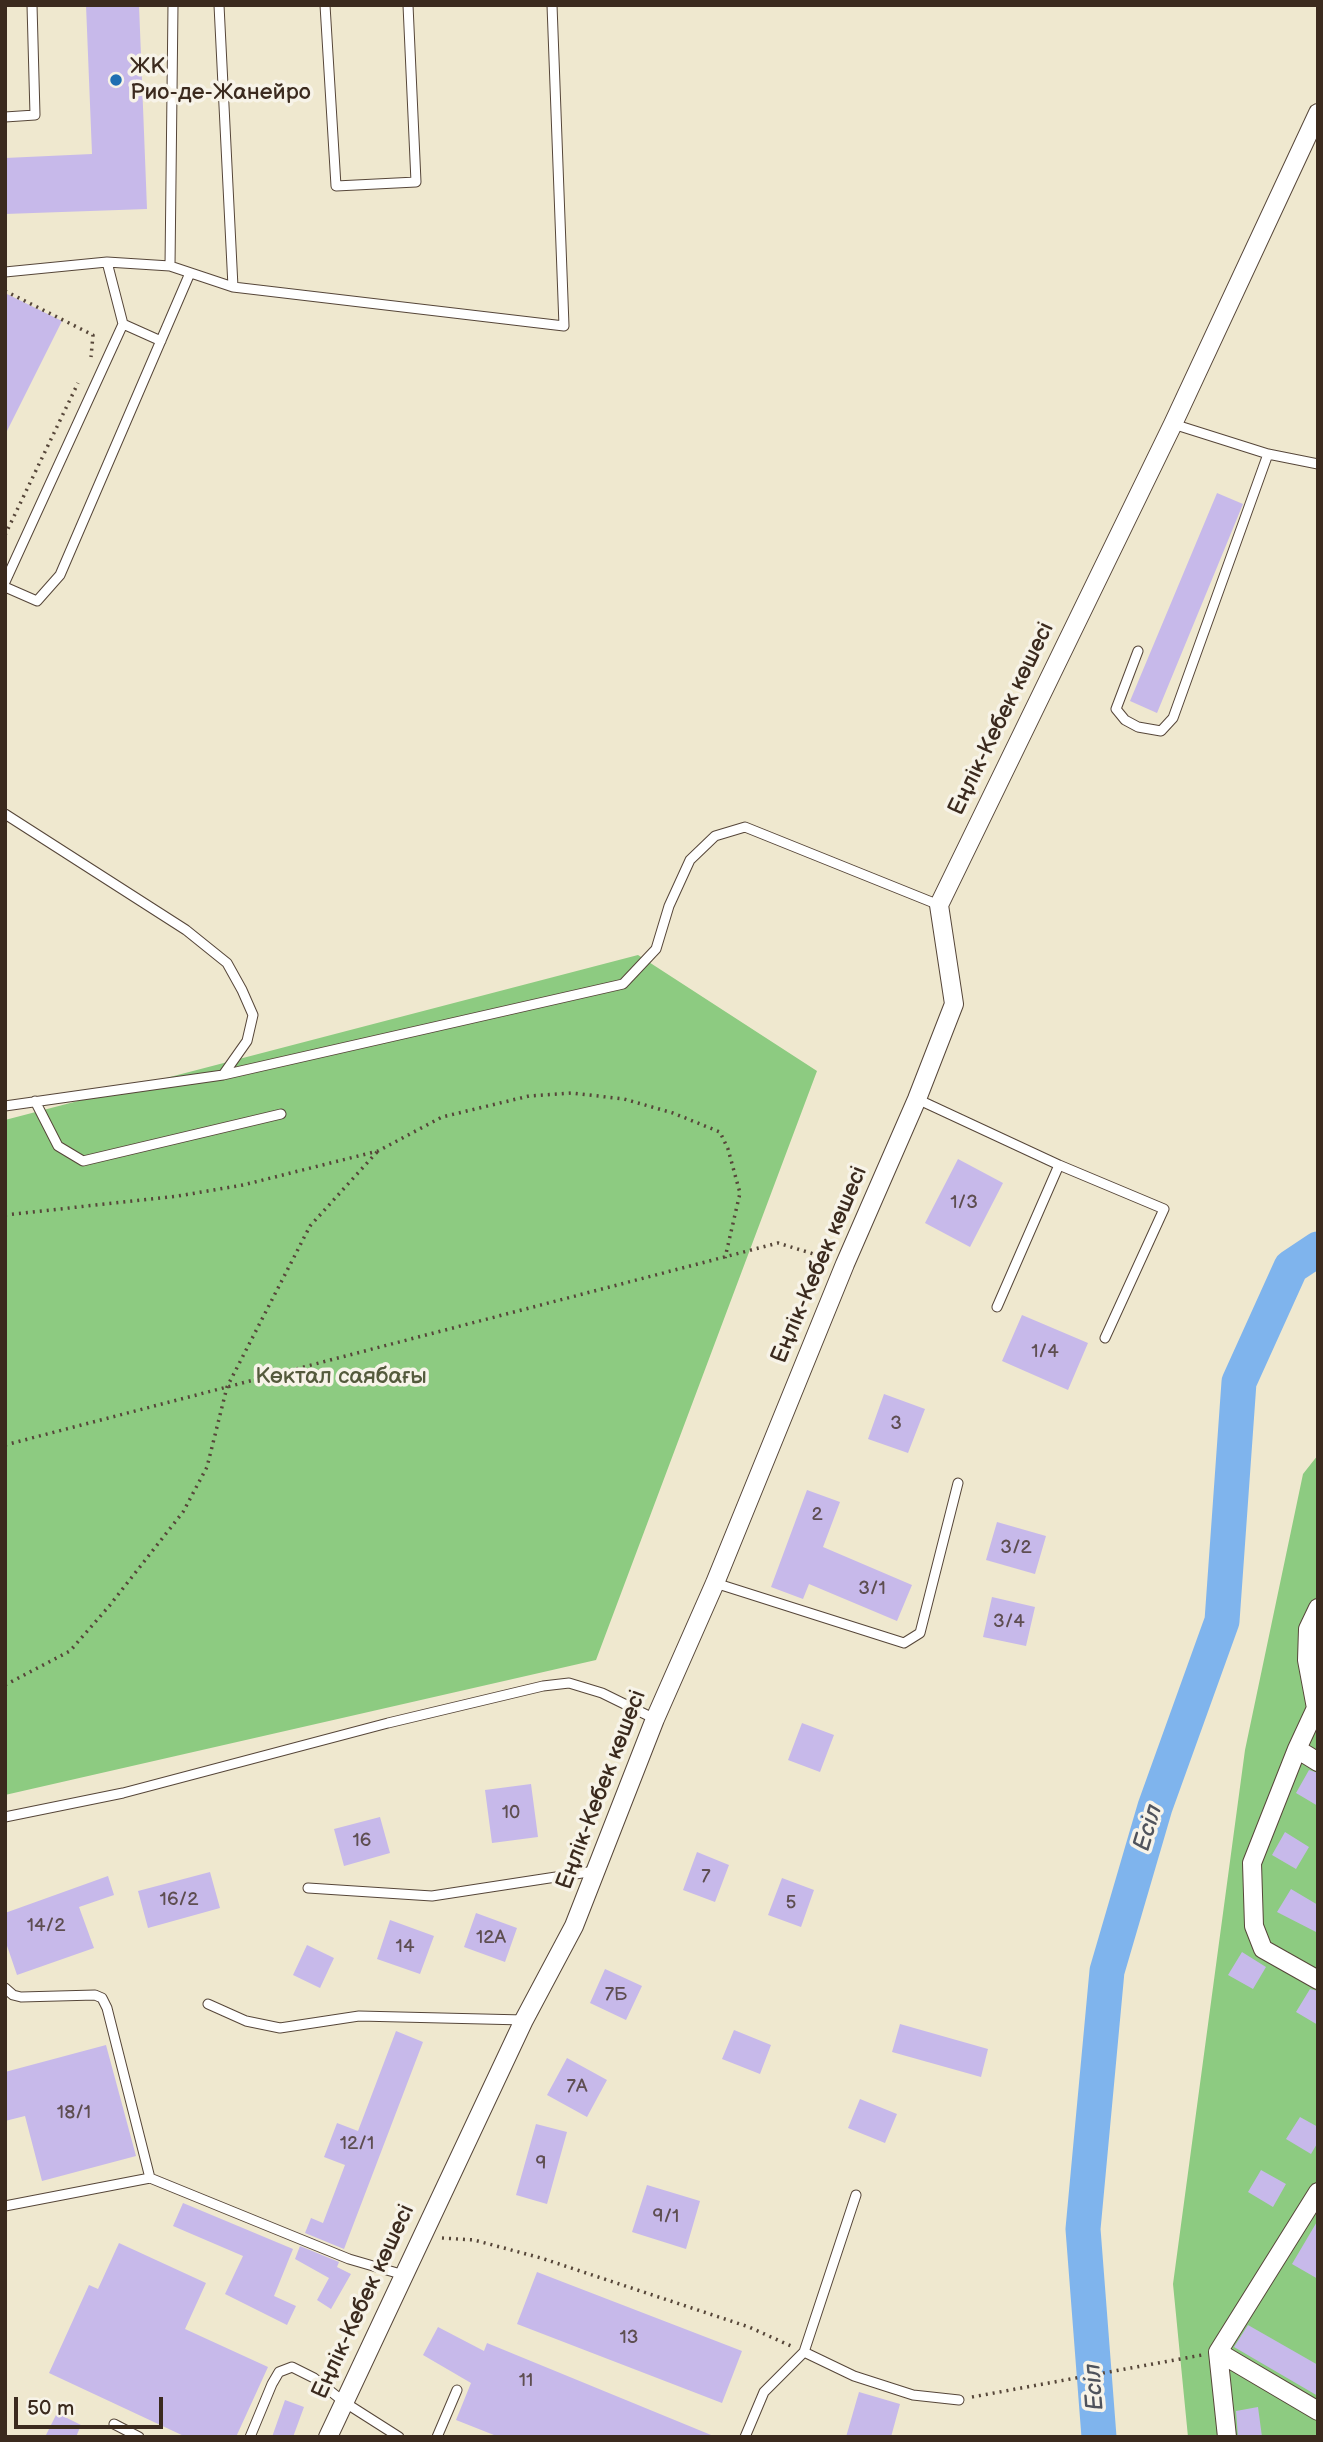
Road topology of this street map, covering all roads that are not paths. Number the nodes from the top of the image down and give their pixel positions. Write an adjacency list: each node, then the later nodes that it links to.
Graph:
1 (32, 5): 8 (lane)
2 (173, 5): 10 (lane)
3 (219, 5): 13 (lane)
4 (325, 5): 5 (lane)
5 (408, 5)
6 (552, 5): 13 (lane)
7 (1318, 113): 16 (street, Еңлік-Кебек көшесі)
8 (5, 117)
9 (107, 262): 10 (lane); 11 (lane); 14 (lane)
10 (170, 266): 12 (lane)
11 (5, 272)
12 (190, 273): 13 (lane); 15 (lane)
13 (233, 287)
14 (124, 324): 15 (lane); 19 (lane)
15 (161, 341): 20 (lane)
16 (1173, 424): 17 (lane); 23 (street, Еңлік-Кебек көшесі)
17 (1268, 454): 18 (lane); 21 (lane)
18 (1318, 464)
19 (5, 582)
20 (5, 587)
21 (1138, 651)
22 (5, 814): 24 (lane)
23 (939, 905): 24 (lane); 25 (street, Еңлік-Кебек көшесі)
24 (223, 1075): 26 (lane)
25 (917, 1099): 29 (lane); 33 (street, Еңлік-Кебек көшесі)
26 (35, 1101): 27 (lane); 28 (lane)
27 (5, 1106)
28 (281, 1114)
29 (1059, 1165): 30 (lane); 31 (lane)
30 (997, 1307)
31 (1105, 1338)
32 (958, 1483): 33 (lane)
33 (715, 1583): 35 (street, Еңлік-Кебек көшесі)
34 (1318, 1608): 36 (street)
35 (655, 1719): 38 (lane); 39 (street, Еңлік-Кебек көшесі)
36 (1297, 1749): 37 (street); 41 (street)
37 (1318, 1762)
38 (5, 1816)
39 (597, 1871): 40 (lane); 44 (street, Еңлік-Кебек көшесі)
40 (308, 1888)
41 (1318, 1980)
42 (5, 1988): 45 (lane)
43 (208, 2004): 44 (lane)
44 (524, 2021): 49 (street, Еңлік-Кебек көшесі)
45 (150, 2178): 48 (lane); 49 (lane)
46 (856, 2195): 50 (lane)
47 (1317, 2195): 51 (street)
48 (5, 2206)
49 (404, 2275): 54 (street, Еңлік-Кебек көшесі)
50 (804, 2352): 53 (lane); 62 (lane)
51 (1218, 2352): 55 (street); 63 (street)
52 (457, 2390): 61 (lane)
53 (958, 2400)
54 (344, 2402): 58 (lane); 59 (street, Еңлік-Кебек көшесі); 60 (lane)
55 (1318, 2411)
56 (114, 2424): 57 (lane)
57 (139, 2437)
58 (250, 2437)
59 (328, 2437)
60 (399, 2437)
61 (437, 2437)
62 (745, 2437)
63 (1227, 2437)

